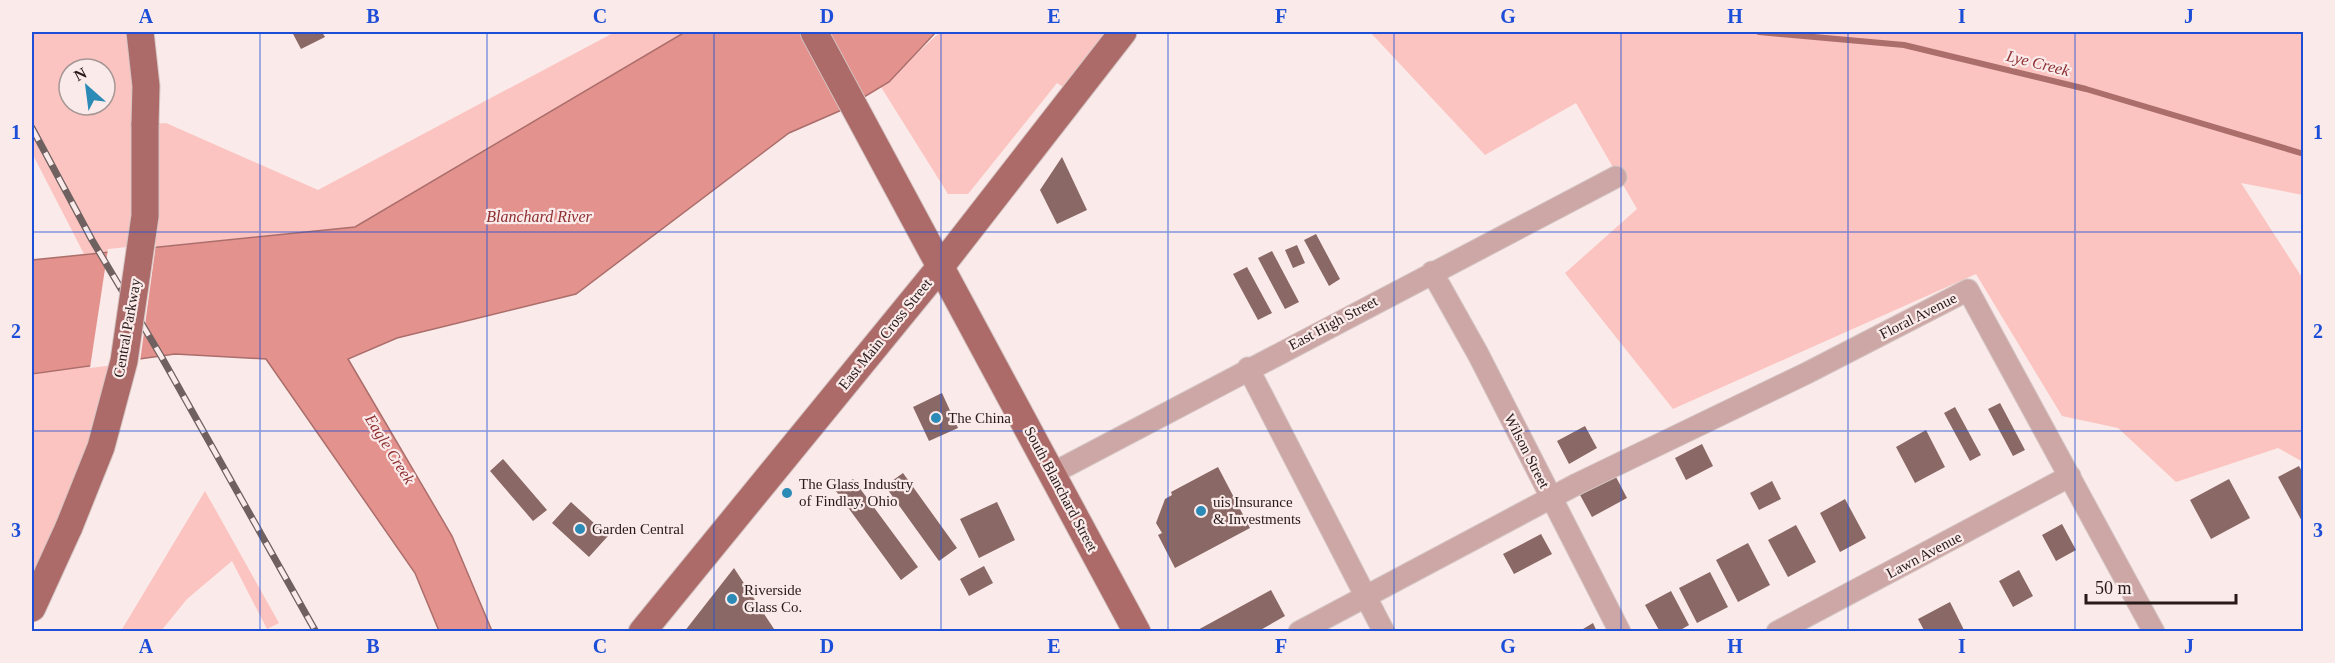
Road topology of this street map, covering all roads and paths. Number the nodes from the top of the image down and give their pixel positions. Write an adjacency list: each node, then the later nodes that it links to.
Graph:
1 (140, 32): 12 (main road, Central Parkway, bridge)
2 (814, 32): 5 (main road, South Blanchard Street)
3 (1123, 32): 5 (main road, East Main Cross Street)
4 (1616, 177): 6 (street, East High Street)
5 (941, 266): 8 (main road, South Blanchard Street); 13 (main road, East Main Cross Street)
6 (1432, 272): 7 (street, East High Street); 10 (street, Wilson Street)
7 (1248, 368): 8 (street, East High Street); 11 (street)
8 (1053, 473): 14 (main road, South Blanchard Street)
9 (2070, 476): 10 (street, Floral Avenue); 18 (street, Lawn Avenue); 19 (street, Floral Avenue)
10 (1552, 499): 11 (street); 17 (street, Wilson Street)
11 (1366, 597): 15 (street); 16 (street)
12 (32, 608)
13 (642, 632)
14 (1137, 632)
15 (1299, 632)
16 (1384, 632)
17 (1620, 632)
18 (1777, 632)
19 (2154, 632)

